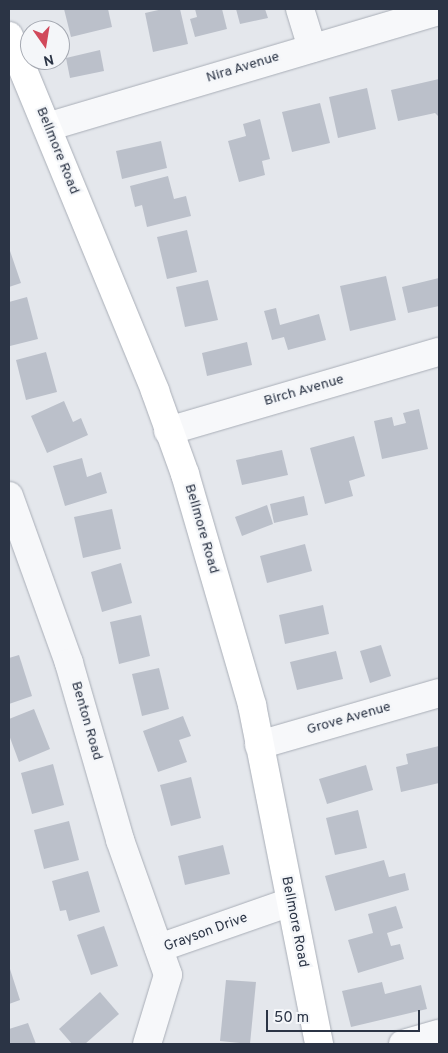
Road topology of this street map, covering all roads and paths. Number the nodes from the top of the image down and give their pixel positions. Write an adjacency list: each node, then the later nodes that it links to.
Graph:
1 (300, 9): 4 (street)
2 (439, 11): 4 (street, Nira Avenue)
3 (10, 40): 5 (main road, Bellmore Road)
4 (312, 48): 5 (street, Nira Avenue)
5 (47, 127): 7 (main road, Bellmore Road)
6 (439, 352): 7 (street, Birch Avenue)
7 (168, 431): 10 (main road, Bellmore Road)
8 (9, 496): 12 (street, Benton Road)
9 (439, 693): 10 (street, Grove Avenue)
10 (259, 745): 11 (main road, Bellmore Road)
11 (290, 902): 12 (street, Grayson Drive); 15 (main road, Bellmore Road)
12 (159, 948): 14 (street, Grayson Drive)
13 (439, 1034): 16 (street)
14 (147, 1044)
15 (319, 1044)
16 (403, 1044)

